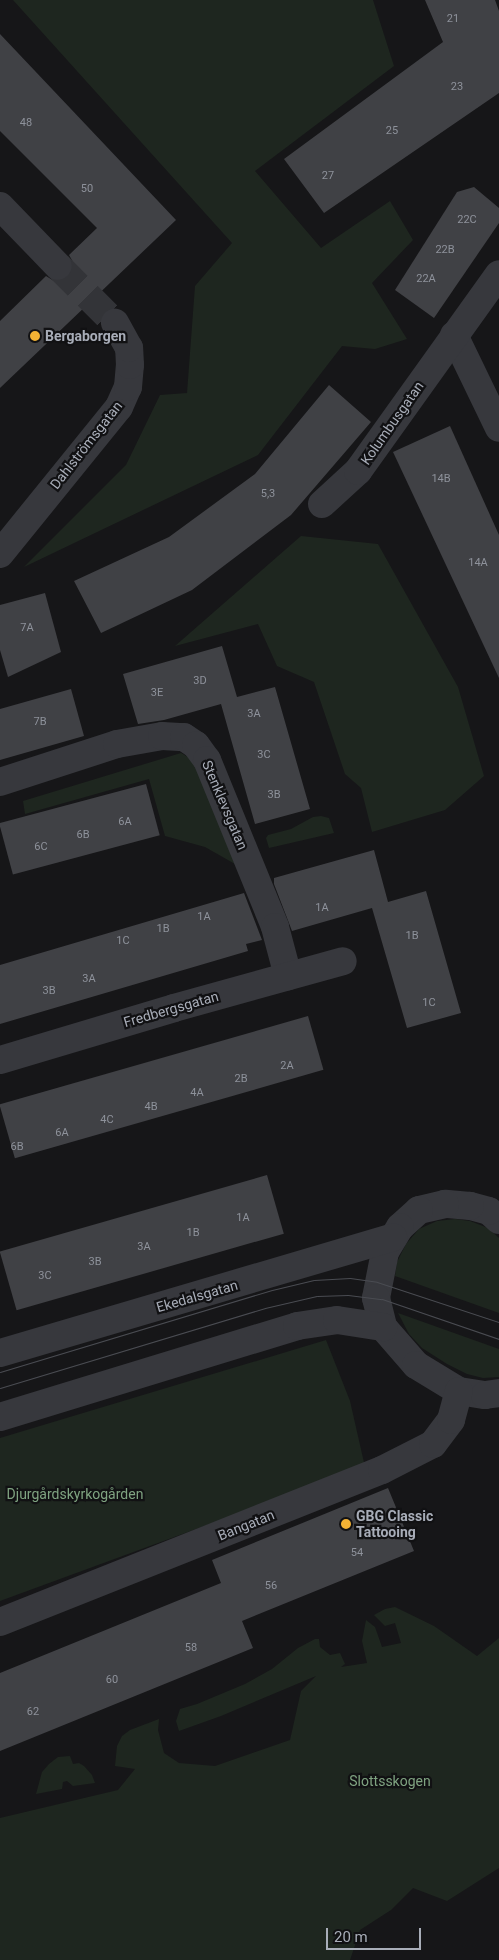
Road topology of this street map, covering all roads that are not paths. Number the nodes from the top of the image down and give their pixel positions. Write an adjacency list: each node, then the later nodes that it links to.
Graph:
1 (0, 206): 2 (street)
2 (58, 266)
3 (499, 274): 5 (street, Kolumbusgatan)
4 (115, 323): 8 (street, Dahlströmsgatan)
5 (454, 335): 6 (street); 7 (street, Kolumbusgatan)
6 (499, 428)
7 (322, 504)
8 (0, 554)
9 (0, 782): 11 (street, Stenklevsgatan)
10 (343, 961): 11 (street, Fredbergsgatan)
11 (288, 976): 12 (street, Fredbergsgatan)
12 (0, 1060)
13 (496, 1209): 14 (street)
14 (393, 1237): 15 (street); 16 (street, Ekedalsgatan)
15 (383, 1327): 17 (street); 19 (street)
16 (0, 1353)
17 (459, 1391): 18 (street); 20 (street, Bangatan)
18 (499, 1393)
19 (0, 1418)
20 (0, 1622)

